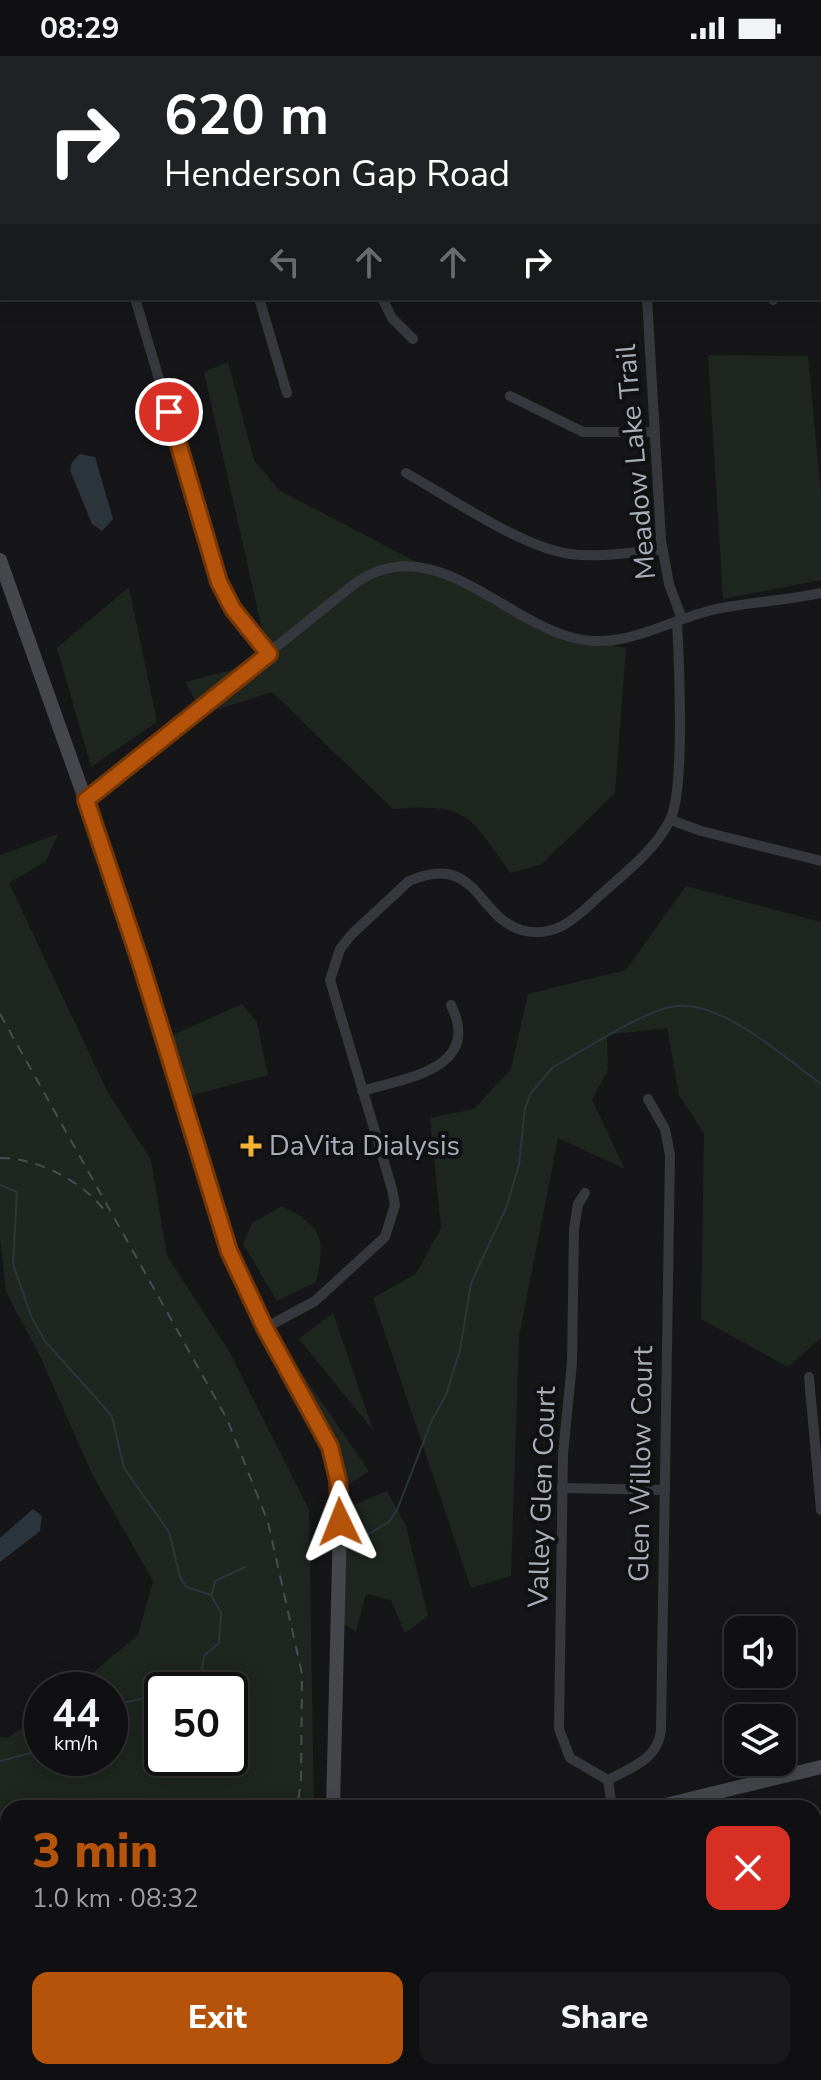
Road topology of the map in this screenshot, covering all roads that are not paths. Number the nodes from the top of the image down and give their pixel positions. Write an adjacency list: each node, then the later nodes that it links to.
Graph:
1 (136, 300): 14 (street)
2 (260, 300): 6 (street)
3 (383, 300): 5 (street)
4 (647, 300): 8 (street, Meadow Lake Trail)
5 (413, 339)
6 (287, 393)
7 (510, 396): 8 (street)
8 (654, 432): 10 (street, Meadow Lake Trail)
9 (406, 473): 10 (street)
10 (662, 550): 13 (street, Meadow Lake Trail)
11 (0, 560): 15 (main road)
12 (821, 593): 13 (street)
13 (680, 620): 14 (street); 16 (street, Meadow Lake Trail)
14 (269, 654): 15 (street)
15 (86, 800): 22 (main road)
16 (671, 820): 17 (street); 19 (street)
17 (821, 861)
18 (451, 1005): 19 (street)
19 (362, 1091): 22 (street)
20 (648, 1099): 25 (street, Glen Willow Court)
21 (585, 1193): 24 (street, Valley Glen Court)
22 (265, 1328): 29 (main road)
23 (809, 1377): 26 (street)
24 (562, 1488): 25 (street); 28 (street, Valley Glen Court)
25 (665, 1490): 28 (street, Glen Willow Court)
26 (821, 1510)
27 (821, 1767): 31 (main road)
28 (608, 1780): 30 (street)
29 (333, 1800)
30 (611, 1800)
31 (686, 1800)

